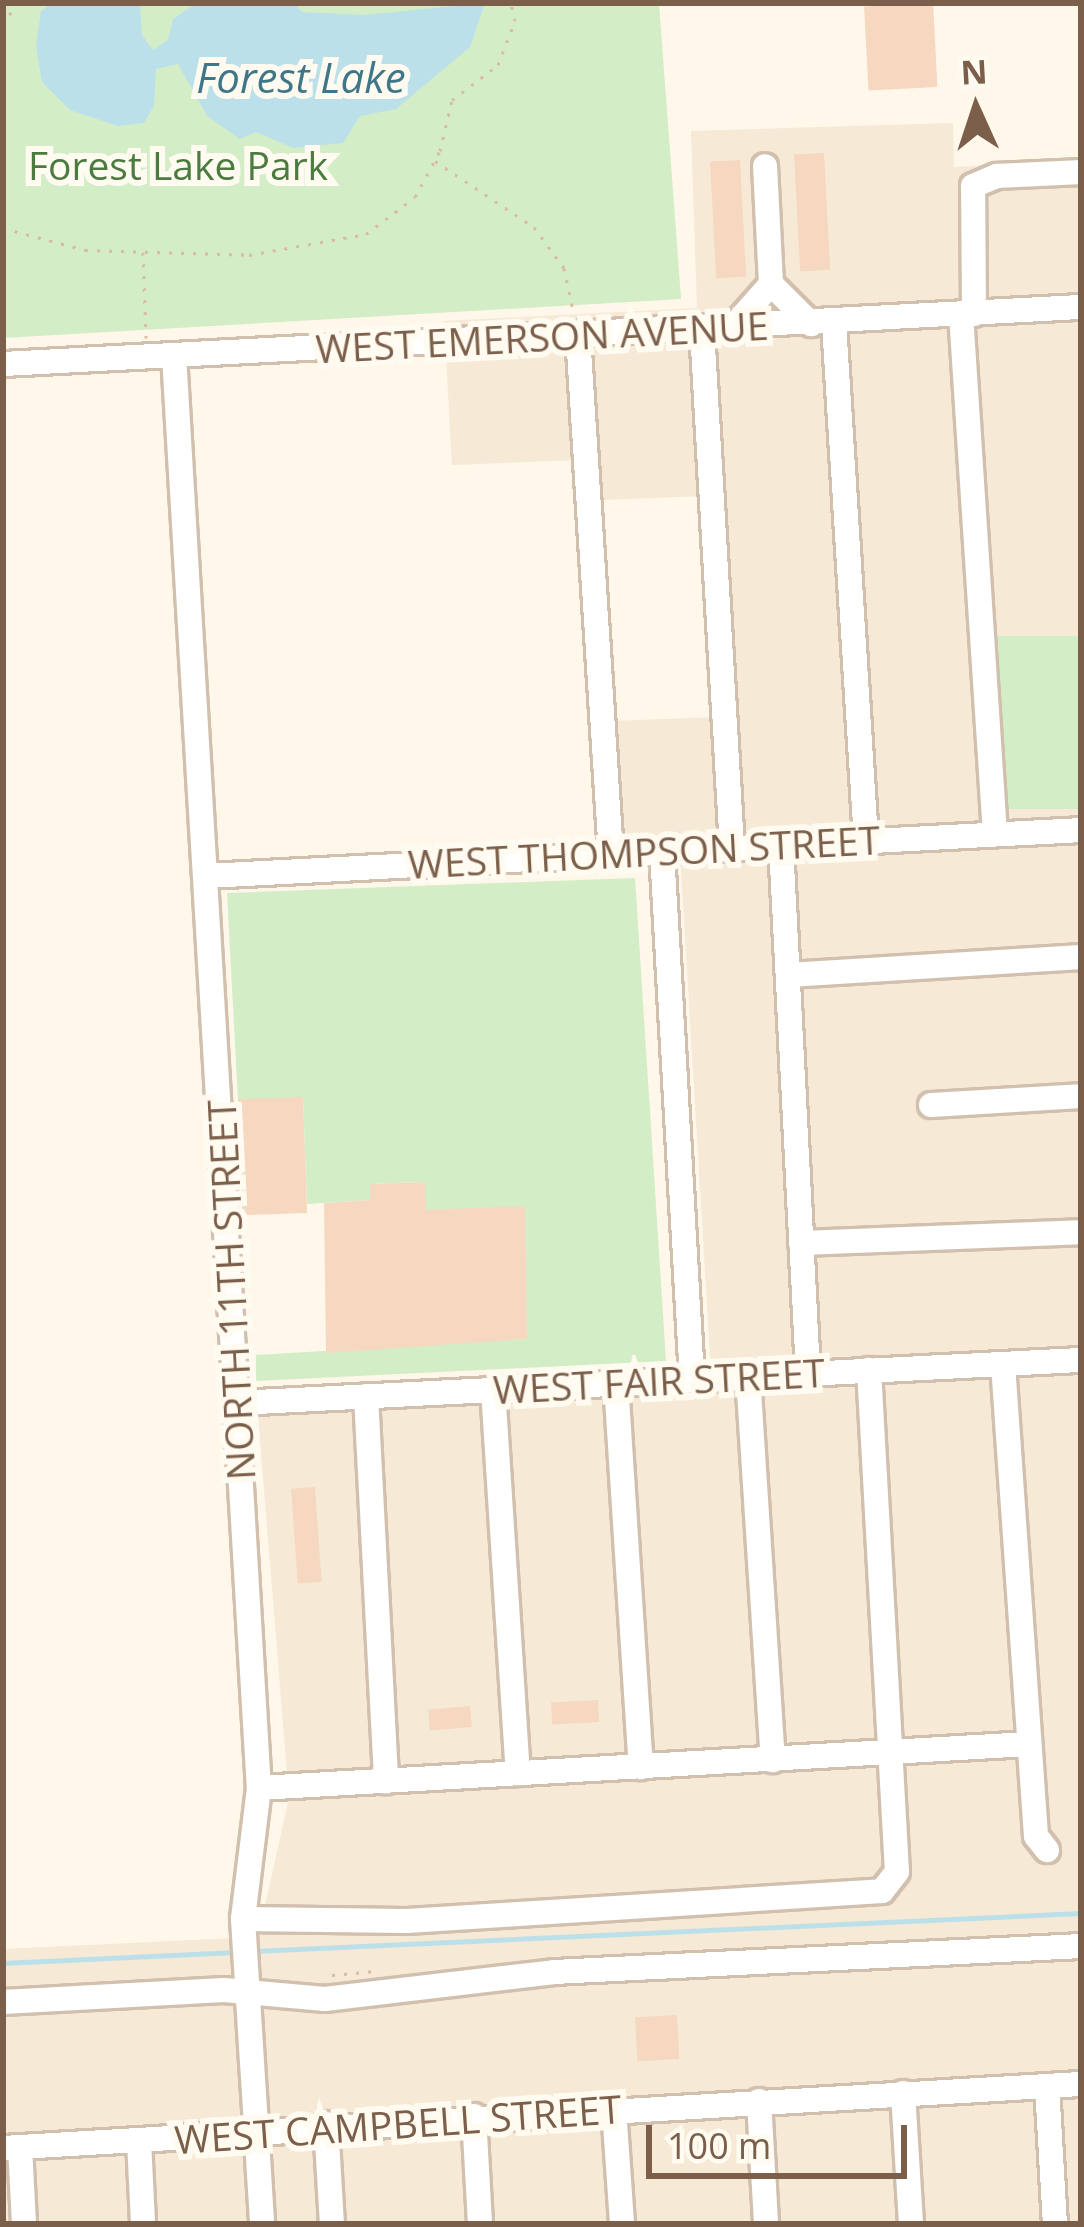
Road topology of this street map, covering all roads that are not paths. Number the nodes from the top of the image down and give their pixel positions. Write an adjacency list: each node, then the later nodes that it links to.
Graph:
1 (765, 166): 3 (street)
2 (1081, 172): 5 (street)
3 (771, 284): 6 (street); 7 (street)
4 (1081, 307): 5 (street, WEST EMERSON AVENUE)
5 (967, 314): 6 (street, WEST EMERSON AVENUE); 13 (street)
6 (822, 324): 7 (street, WEST EMERSON AVENUE); 14 (street)
7 (733, 328): 8 (street, WEST EMERSON AVENUE)
8 (702, 329): 9 (street, WEST EMERSON AVENUE); 16 (street)
9 (578, 335): 10 (street, WEST EMERSON AVENUE); 18 (street)
10 (174, 355): 11 (street, WEST EMERSON AVENUE); 19 (street, NORTH 11TH STREET)
11 (3, 364)
12 (1081, 830): 13 (street, WEST THOMPSON STREET)
13 (995, 834): 14 (street, WEST THOMPSON STREET)
14 (866, 840): 15 (street, WEST THOMPSON STREET)
15 (781, 845): 16 (street, WEST THOMPSON STREET); 21 (street)
16 (733, 848): 17 (street, WEST THOMPSON STREET)
17 (662, 852): 18 (street, WEST THOMPSON STREET); 31 (street)
18 (610, 855): 19 (street, WEST THOMPSON STREET)
19 (207, 876): 35 (street, NORTH 11TH STREET)
20 (1081, 957): 21 (street)
21 (788, 975): 25 (street)
22 (1081, 1096): 23 (street)
23 (931, 1105)
24 (1081, 1232): 25 (street)
25 (801, 1243): 29 (street)
26 (1081, 1360): 27 (street, WEST FAIR STREET)
27 (1003, 1364): 28 (street, WEST FAIR STREET); 36 (street)
28 (869, 1370): 29 (street, WEST FAIR STREET); 37 (street)
29 (808, 1373): 30 (street, WEST FAIR STREET)
30 (748, 1376): 31 (street, WEST FAIR STREET); 38 (street)
31 (692, 1379): 32 (street, WEST FAIR STREET)
32 (616, 1383): 33 (street, WEST FAIR STREET); 39 (street)
33 (493, 1389): 34 (street, WEST FAIR STREET); 40 (street)
34 (366, 1396): 35 (street, WEST FAIR STREET); 41 (street)
35 (237, 1402): 42 (street, NORTH 11TH STREET)
36 (1028, 1744): 37 (street); 43 (street)
37 (892, 1752): 38 (street); 44 (street)
38 (773, 1760): 39 (street)
39 (641, 1767): 40 (street)
40 (518, 1773): 41 (street)
41 (386, 1780): 42 (street)
42 (259, 1788): 44 (street, NORTH 11TH STREET)
43 (1047, 1850)
44 (243, 1928): 46 (street, NORTH 11TH STREET)
45 (1081, 1946): 46 (street)
46 (247, 1990): 47 (street); 55 (street, NORTH 11TH STREET)
47 (3, 2002)
48 (1081, 2084): 49 (street, WEST CAMPBELL STREET)
49 (1047, 2086): 50 (street, WEST CAMPBELL STREET); 66 (street)
50 (902, 2093): 51 (street, WEST CAMPBELL STREET); 65 (street)
51 (759, 2101): 52 (street, WEST CAMPBELL STREET); 64 (street)
52 (614, 2109): 53 (street, WEST CAMPBELL STREET); 63 (street)
53 (474, 2116): 54 (street, WEST CAMPBELL STREET); 62 (street)
54 (326, 2124): 55 (street, WEST CAMPBELL STREET); 61 (street)
55 (255, 2128): 56 (street, WEST CAMPBELL STREET); 60 (street, NORTH 11TH STREET)
56 (139, 2141): 57 (street, WEST CAMPBELL STREET); 59 (street)
57 (12, 2147): 58 (street)
58 (24, 2224)
59 (143, 2224)
60 (262, 2224)
61 (332, 2224)
62 (480, 2224)
63 (622, 2224)
64 (766, 2224)
65 (911, 2224)
66 (1055, 2224)

